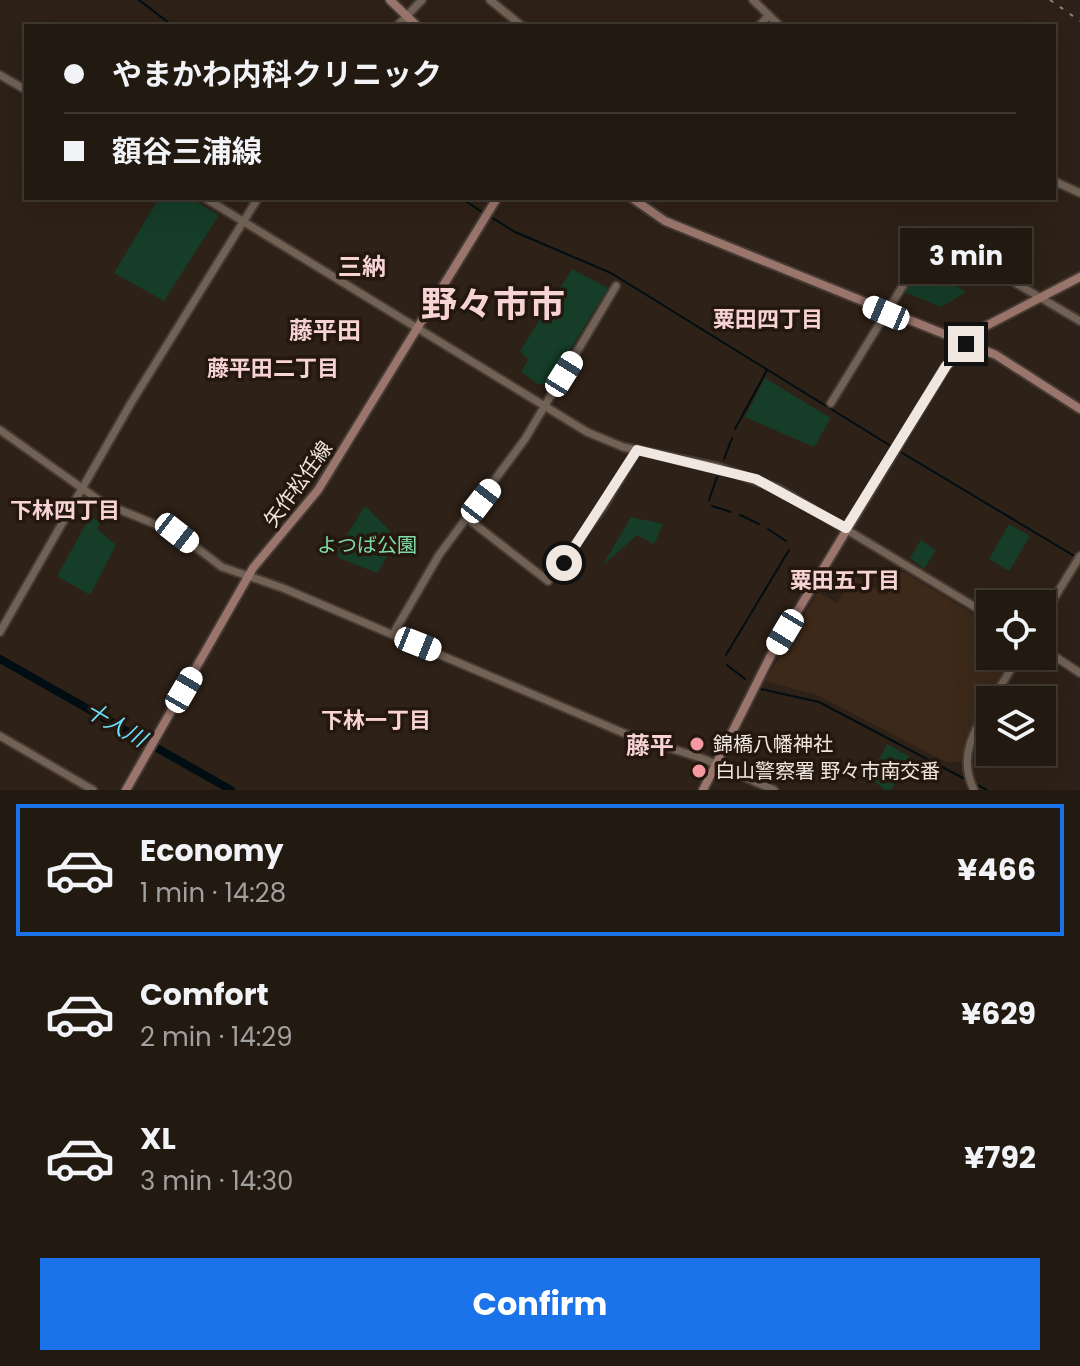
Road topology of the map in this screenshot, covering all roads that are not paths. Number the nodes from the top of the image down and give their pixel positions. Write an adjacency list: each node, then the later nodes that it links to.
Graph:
1 (390, 0): 6 (main road)
2 (422, 0): 6 (street)
3 (490, 0): 9 (street)
4 (753, 0): 5 (street)
5 (769, 15): 10 (street); 11 (street)
6 (406, 16): 7 (street); 8 (main road)
7 (399, 24)
8 (415, 24)
9 (520, 24)
10 (761, 24)
11 (778, 24)
12 (0, 75): 13 (street)
13 (24, 89)
14 (1056, 182): 15 (street)
15 (1080, 193)
16 (208, 200): 20 (street)
17 (257, 200): 20 (street)
18 (496, 200): 26 (main road, 矢作松任線)
19 (635, 200): 24 (main road)
20 (244, 222): 26 (street); 33 (street)
21 (1080, 277): 23 (main road)
22 (616, 286): 29 (street)
23 (1039, 299): 24 (street); 25 (street); 27 (main road)
24 (886, 313): 27 (main road); 28 (street)
25 (1080, 321)
26 (417, 328): 29 (street); 37 (main road, 矢作松任線)
27 (966, 344): 30 (main road); 35 (main road)
28 (831, 403)
29 (545, 405): 32 (street); 34 (street)
30 (1080, 409)
31 (0, 430): 33 (street)
32 (637, 450): 34 (street); 35 (street)
33 (82, 488): 37 (street); 40 (street)
34 (468, 519): 41 (street)
35 (846, 528): 39 (street); 46 (main road)
36 (1079, 558): 38 (street)
37 (249, 576): 41 (street); 48 (main road, 矢作松任線)
38 (1056, 595)
39 (976, 607)
40 (0, 632)
41 (393, 634): 46 (street)
42 (1056, 657): 43 (street)
43 (1080, 673)
44 (976, 732): 51 (street)
45 (0, 736): 47 (street)
46 (716, 763): 49 (main road); 50 (street)
47 (93, 790)
48 (126, 790)
49 (703, 790)
50 (774, 790)
51 (974, 790)

